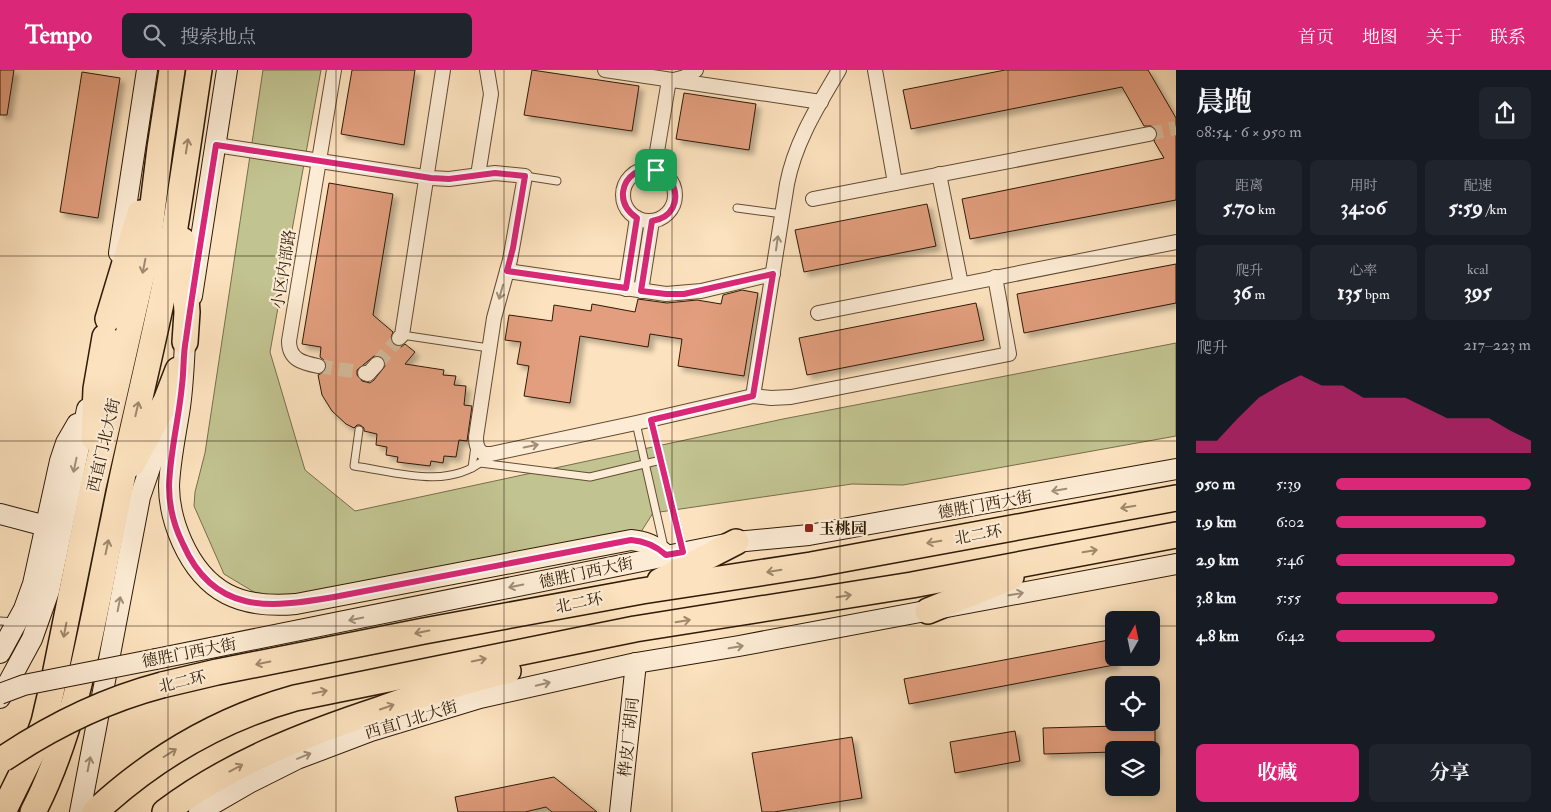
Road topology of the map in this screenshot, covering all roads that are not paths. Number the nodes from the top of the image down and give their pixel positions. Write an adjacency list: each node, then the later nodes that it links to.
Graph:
1 (147, 70): 40 (street, 西直门北大街)
2 (172, 70): 17 (highway, 西直门北大街)
3 (199, 70): 24 (highway, 西直门北大街, one-way to 3)
4 (227, 70): 16 (street)
5 (334, 70): 18 (street, 小区内部路)
6 (443, 70): 23 (street)
7 (486, 70): 21 (street)
8 (606, 70): 13 (street)
9 (650, 70): 13 (street)
10 (696, 70): 13 (street)
11 (840, 70): 14 (street)
12 (877, 70): 26 (street)
13 (669, 80): 14 (street); 19 (street)
14 (821, 102): 29 (street)
15 (1149, 134): 20 (street)
16 (216, 145): 18 (street); 42 (street)
17 (160, 148): 40 (highway); 59 (highway, 西直门北大街, one-way to 59)
18 (318, 160): 23 (street); 44 (street, 小区内部路)
19 (654, 169): 30 (street); 31 (street)
20 (939, 174): 26 (street); 36 (street)
21 (478, 175): 22 (street); 23 (street)
22 (525, 176): 25 (lane); 33 (street)
23 (425, 178): 41 (street)
24 (182, 180): 42 (highway); 58 (highway, 西直门北大街, one-way to 24)
25 (557, 181)
26 (895, 183): 27 (street)
27 (813, 199)
28 (737, 208): 29 (lane)
29 (782, 214): 34 (street, one-way to 29)
30 (637, 218): 31 (street); 37 (street)
31 (652, 221): 38 (street)
32 (1176, 242): 35 (street)
33 (507, 271): 37 (street); 43 (street, one-way to 43)
34 (773, 274): 38 (street); 46 (street)
35 (995, 277): 36 (street); 46 (street)
36 (961, 284): 39 (street)
37 (626, 288): 38 (street)
38 (641, 291)
39 (818, 312)
40 (107, 328): 47 (street, 西直门北大街); 59 (highway)
41 (400, 336): 43 (lane)
42 (185, 342): 45 (street); 65 (street)
43 (489, 348): 51 (street)
44 (318, 366)
45 (178, 370): 58 (highway); 79 (street, one-way to 45)
46 (753, 396): 48 (street)
47 (89, 400): 62 (street); 75 (street, 西直门北大街, one-way to 75)
48 (651, 420): 49 (street); 53 (lane)
49 (636, 423): 52 (street, one-way to 49); 55 (lane)
50 (360, 430): 56 (lane)
51 (476, 436): 52 (street); 56 (lane)
52 (495, 454): 54 (lane)
53 (661, 460): 55 (lane); 65 (lane)
54 (480, 463): 55 (lane); 56 (lane)
55 (644, 464): 65 (lane)
56 (472, 468)
57 (1176, 469): 64 (street, 德胜门西大街, one-way to 64)
58 (119, 490): 78 (highway, 西直门北大街, one-way to 58)
59 (92, 496): 77 (highway, 西直门北大街, one-way to 77)
60 (1176, 498): 68 (highway, 北二环, one-way to 68)
61 (0, 514): 62 (street)
62 (46, 526): 70 (street)
63 (1176, 535): 66 (highway, one-way to 63)
64 (736, 542): 65 (street, 德胜门西大街); 68 (highway)
65 (674, 554): 74 (street, 德胜门西大街, one-way to 74, bridge)
66 (1065, 555): 69 (highway); 71 (highway, one-way to 66)
67 (1176, 564): 69 (street, one-way to 67)
68 (642, 591): 76 (highway, 北二环, one-way to 76, bridge)
69 (928, 611): 73 (street, one-way to 69)
70 (8, 622): 72 (street)
71 (635, 629): 80 (highway, one-way to 71); 81 (highway, one-way to 71)
72 (0, 653)
73 (636, 663): 82 (street, 西直门北大街, one-way to 73); 83 (street, 桦皮厂胡同)
74 (0, 694)
75 (0, 698)
76 (2, 760)
77 (3, 812)
78 (33, 812)
79 (80, 812)
80 (95, 812)
81 (166, 812)
82 (199, 812)
83 (620, 812)

